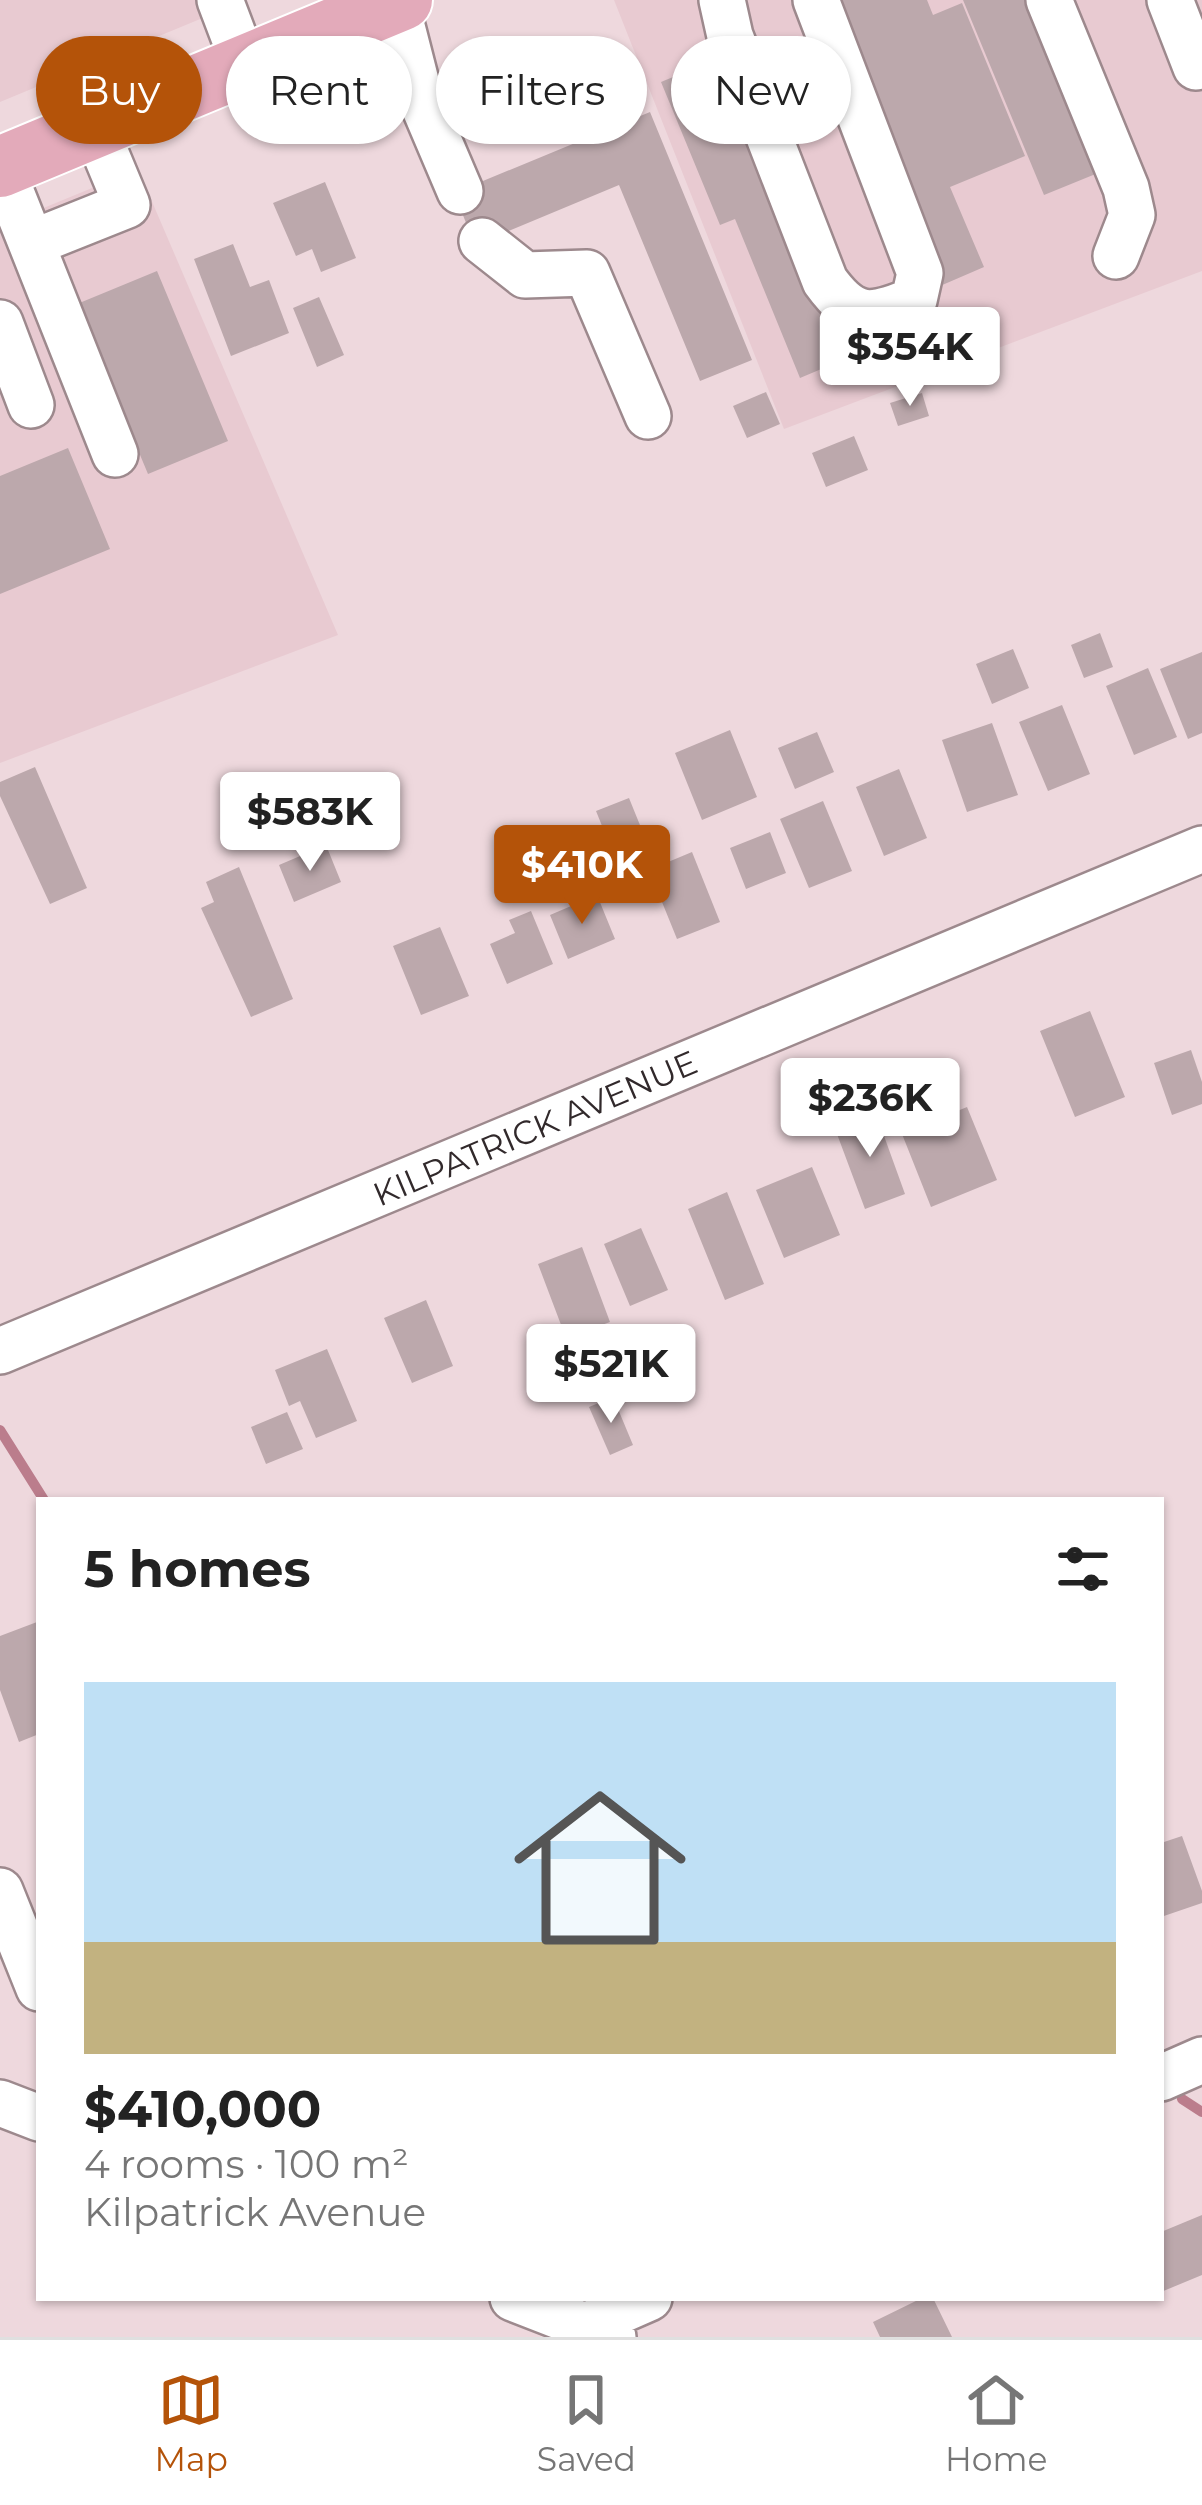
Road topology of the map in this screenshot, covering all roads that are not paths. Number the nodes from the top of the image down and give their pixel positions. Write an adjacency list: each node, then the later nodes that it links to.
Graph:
1 (220, 0): 7 (street)
2 (722, 0): 3 (street)
3 (816, 0)
4 (1049, 0): 16 (street)
5 (1170, 0): 9 (street)
6 (399, 2): 8 (main road); 13 (street)
7 (234, 36)
8 (317, 36)
9 (1200, 70)
10 (56, 144): 12 (main road)
11 (102, 144): 15 (street)
12 (1, 167): 15 (street)
13 (460, 191)
14 (482, 241): 19 (street)
15 (32, 244): 20 (street)
16 (1116, 256)
17 (0, 323): 18 (street)
18 (32, 405)
19 (648, 416)
20 (115, 454)
21 (1202, 849): 22 (street, KILPATRICK AVENUE)
22 (0, 1351)
23 (0, 1891): 24 (street)
24 (36, 1981)
25 (1202, 2060): 26 (street)
26 (1164, 2077)
27 (0, 2103): 28 (street)
28 (36, 2117)
29 (520, 2301): 31 (street)
30 (644, 2301): 31 (street)
31 (599, 2331)

